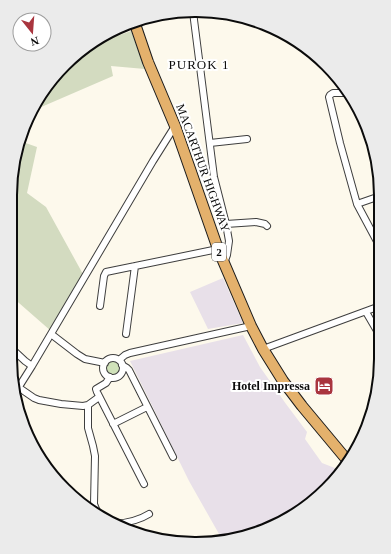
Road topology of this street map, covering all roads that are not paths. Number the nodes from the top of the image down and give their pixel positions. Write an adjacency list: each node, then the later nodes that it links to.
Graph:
1 (194, 17): 6 (street)
2 (136, 27): 4 (highway, MACARTHUR HIGHWAY / 2)
3 (342, 93): 8 (street)
4 (175, 126): 13 (highway, MACARTHUR HIGHWAY / 2); 21 (street)
5 (247, 139): 6 (street)
6 (210, 143): 9 (street)
7 (374, 198): 8 (street)
8 (357, 204): 11 (street)
9 (226, 224): 10 (street); 14 (street)
10 (267, 226)
11 (372, 233): 12 (street)
12 (374, 236)
13 (218, 249): 14 (highway, MACARTHUR HIGHWAY / 2); 15 (street)
14 (224, 263): 19 (highway, MACARTHUR HIGHWAY / 2)
15 (135, 266): 16 (street); 22 (street)
16 (100, 306)
17 (374, 309): 18 (street)
18 (366, 312): 20 (street); 23 (street)
19 (251, 326): 23 (highway, MACARTHUR HIGHWAY / 2); 26 (street)
20 (374, 326)
21 (51, 334): 25 (street); 27 (street)
22 (126, 334)
23 (263, 349): 36 (highway, MACARTHUR HIGHWAY / 2)
24 (17, 354): 27 (street)
25 (104, 363): 26 (street); 28 (street)
26 (121, 363): 28 (street); 33 (street)
27 (32, 366): 29 (street)
28 (110, 377): 31 (street)
29 (19, 385)
30 (20, 392): 32 (street)
31 (99, 397): 32 (street); 34 (street)
32 (88, 405): 38 (street)
33 (147, 407): 34 (street); 35 (street)
34 (113, 424): 37 (street)
35 (173, 457)
36 (345, 457)
37 (144, 484)
38 (95, 506)
39 (149, 514): 40 (street)
40 (125, 522)

